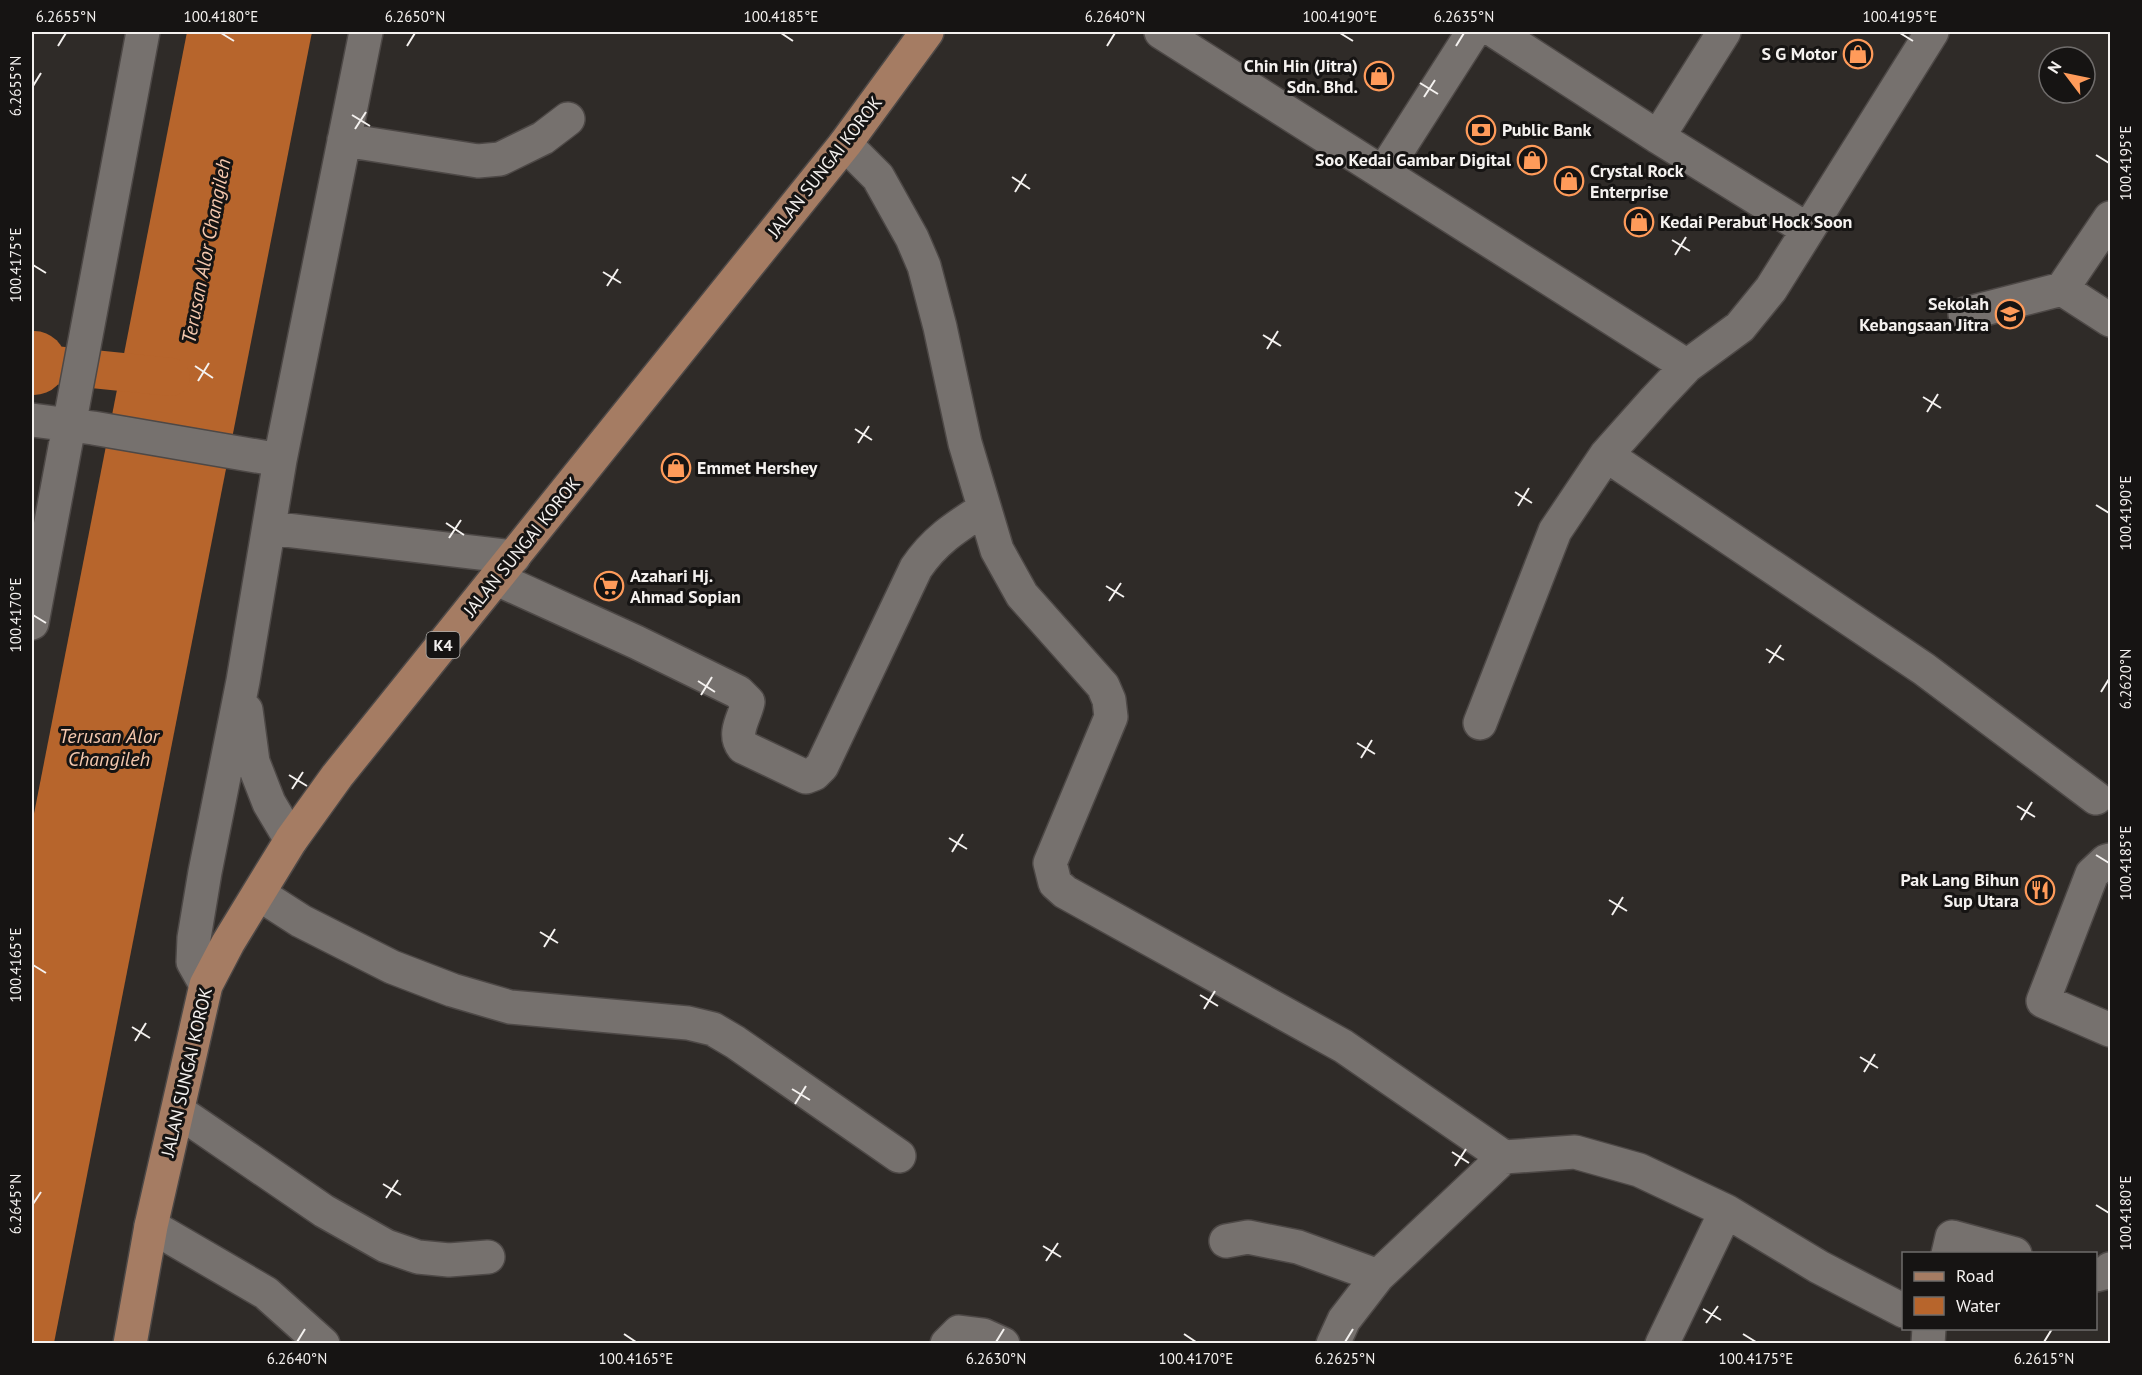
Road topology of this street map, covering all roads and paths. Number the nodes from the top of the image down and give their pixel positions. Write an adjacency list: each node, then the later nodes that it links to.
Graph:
1 (143, 32): 21 (street)
2 (366, 32): 11 (street)
3 (927, 32): 12 (main road, JALAN SUNGAI KOROK / K4)
4 (1161, 32): 13 (street)
5 (1473, 32): 13 (street)
6 (1724, 32): 10 (street)
7 (1932, 32): 15 (street)
8 (1512, 36): 10 (street)
9 (568, 119): 11 (street)
10 (1658, 137): 15 (street)
11 (344, 140): 23 (street)
12 (845, 144): 24 (street); 26 (main road, JALAN SUNGAI KOROK / K4)
13 (1383, 173): 19 (street)
14 (2110, 218): 16 (street)
15 (1808, 230): 19 (street)
16 (2062, 289): 17 (street); 18 (street)
17 (1965, 314)
18 (2110, 320)
19 (1687, 366): 22 (street)
20 (32, 420): 21 (street)
21 (81, 426): 23 (street); 27 (street)
22 (1606, 455): 30 (street); 31 (street)
23 (280, 460): 25 (street)
24 (984, 509): 26 (street); 39 (street)
25 (269, 528): 26 (street); 29 (street)
26 (506, 568): 32 (main road, JALAN SUNGAI KOROK / K4)
27 (38, 571): 28 (street)
28 (32, 623)
29 (243, 681): 32 (street); 35 (street)
30 (1480, 723)
31 (2096, 798)
32 (291, 840): 34 (main road, JALAN SUNGAI KOROK / K4)
33 (2110, 860): 36 (street)
34 (258, 894): 35 (main road, JALAN SUNGAI KOROK / K4); 38 (street)
35 (206, 985): 37 (main road, JALAN SUNGAI KOROK / K4)
36 (2110, 1030)
37 (178, 1111): 41 (main road, JALAN SUNGAI KOROK / K4); 45 (street)
38 (899, 1156)
39 (1504, 1157): 40 (street); 46 (street)
40 (1726, 1211): 47 (street); 53 (street)
41 (151, 1226): 48 (main road, JALAN SUNGAI KOROK / K4); 49 (street)
42 (1226, 1241): 46 (street)
43 (1948, 1252): 44 (street)
44 (2008, 1252)
45 (488, 1257)
46 (1378, 1276): 52 (street)
47 (1902, 1310)
48 (130, 1344)
49 (323, 1344)
50 (947, 1344): 51 (street)
51 (1004, 1344)
52 (1333, 1344)
53 (1662, 1344)

